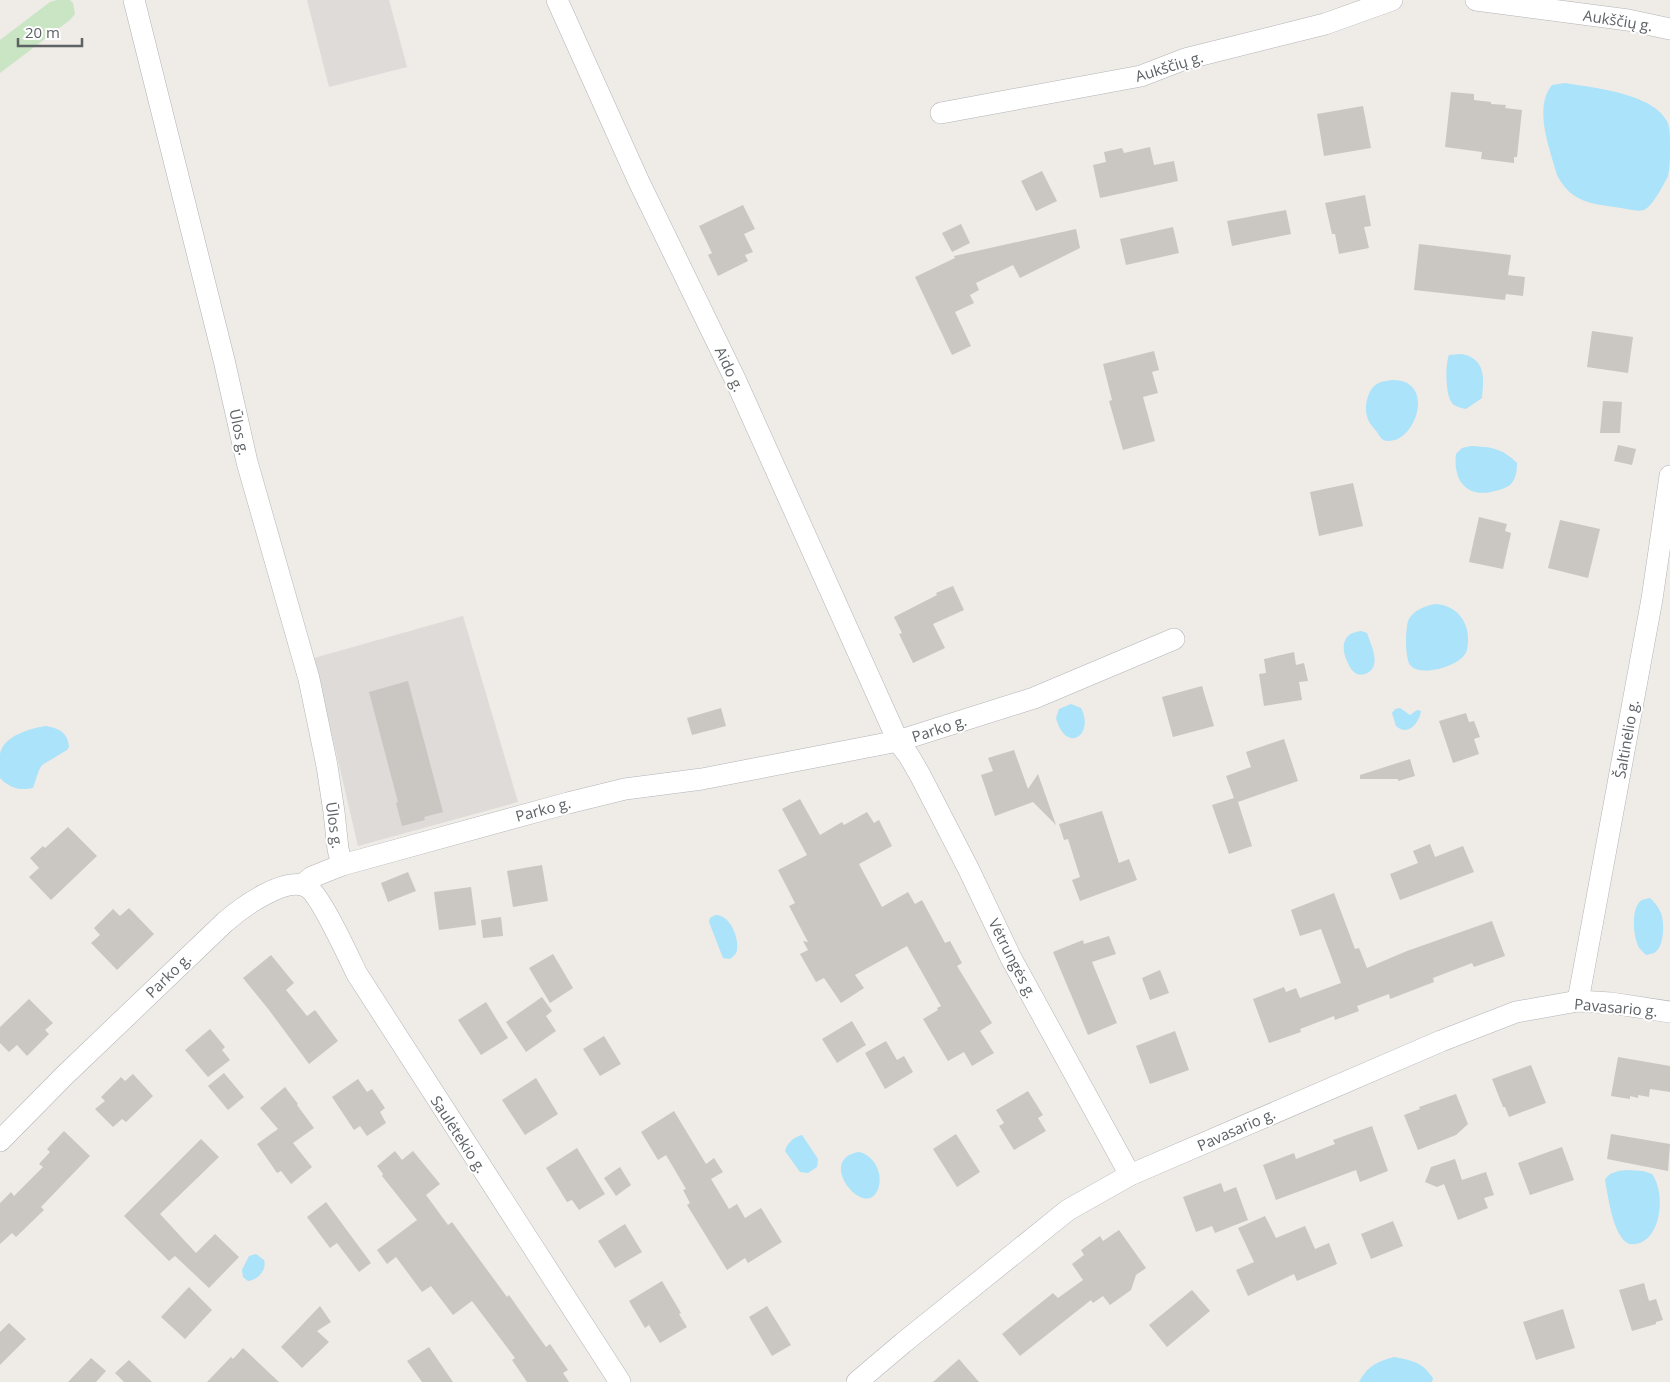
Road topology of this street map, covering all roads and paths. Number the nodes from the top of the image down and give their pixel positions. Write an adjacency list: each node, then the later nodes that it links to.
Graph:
1 (134, 0): 10 (street, Ūlos g.)
2 (557, 0): 9 (street, Aido g.)
3 (1392, 0): 6 (street, Aukščių g.)
4 (1476, 0): 5 (street, Aukščių g.)
5 (1670, 29)
6 (941, 113)
7 (1670, 476): 12 (street, Šaltinėlio g.)
8 (1174, 639): 9 (street, Parko g.)
9 (898, 741): 10 (street, Parko g.); 15 (street, Vėtrungės g.)
10 (342, 865): 11 (street, Parko g.)
11 (302, 885): 14 (street, Parko g.); 16 (street, Saulėtekio g.)
12 (1578, 1001): 13 (street, Pavasario g.); 15 (street, Pavasario g.)
13 (1670, 1012)
14 (0, 1141)
15 (1130, 1175): 17 (street, Pavasario g.)
16 (620, 1382)
17 (857, 1382)

